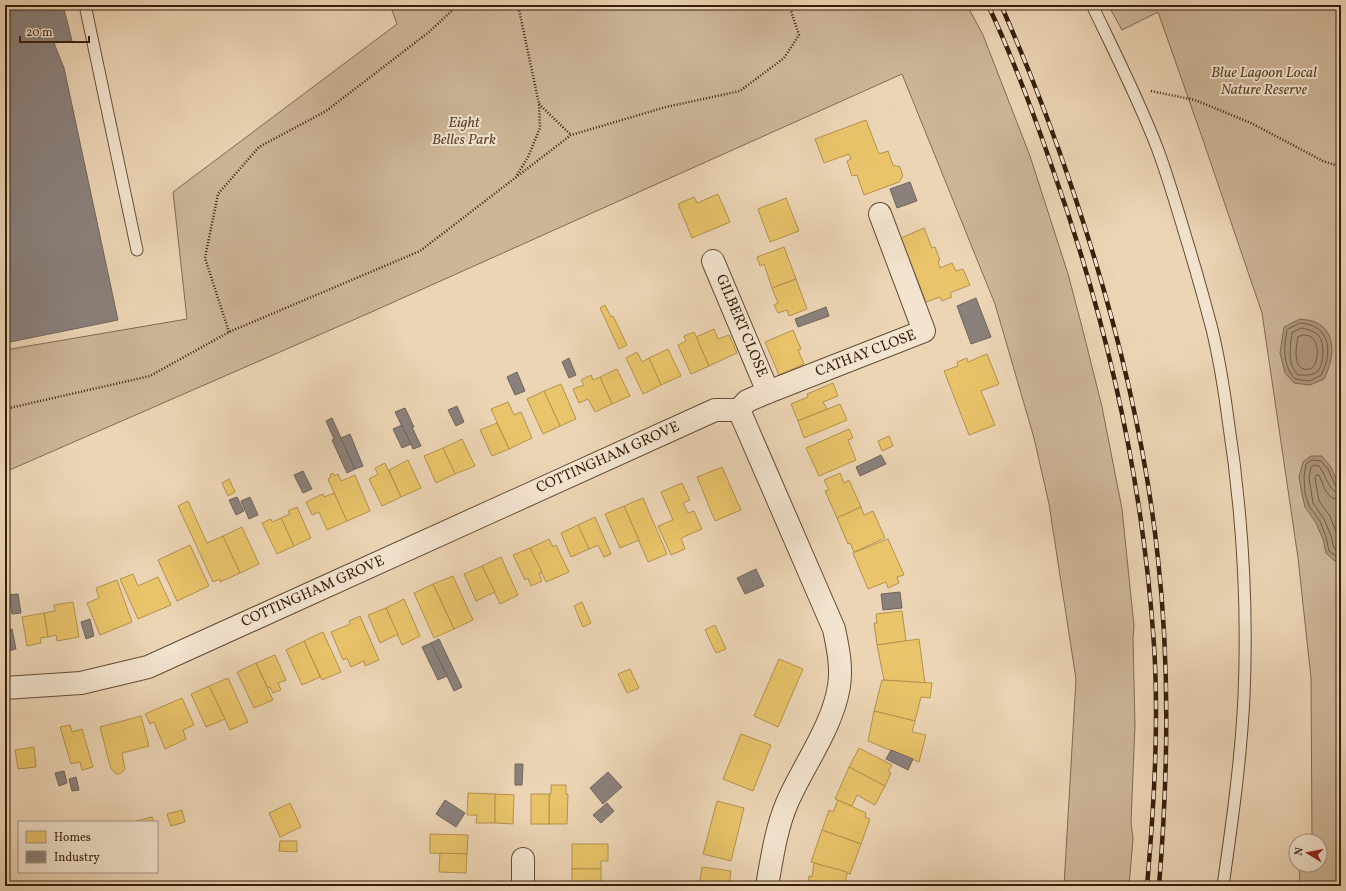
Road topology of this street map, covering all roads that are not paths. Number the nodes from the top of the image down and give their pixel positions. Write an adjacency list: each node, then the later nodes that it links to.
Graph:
1 (85, 5): 4 (lane)
2 (1092, 5): 12 (lane)
3 (880, 214): 6 (street, CATHAY CLOSE)
4 (137, 250)
5 (713, 261): 6 (street, GILBERT CLOSE)
6 (768, 392): 7 (street, CATHAY CLOSE)
7 (738, 410): 8 (street, COTTINGHAM GROVE); 11 (street)
8 (5, 688)
9 (523, 859): 10 (street)
10 (523, 886)
11 (767, 886)
12 (1223, 886)

